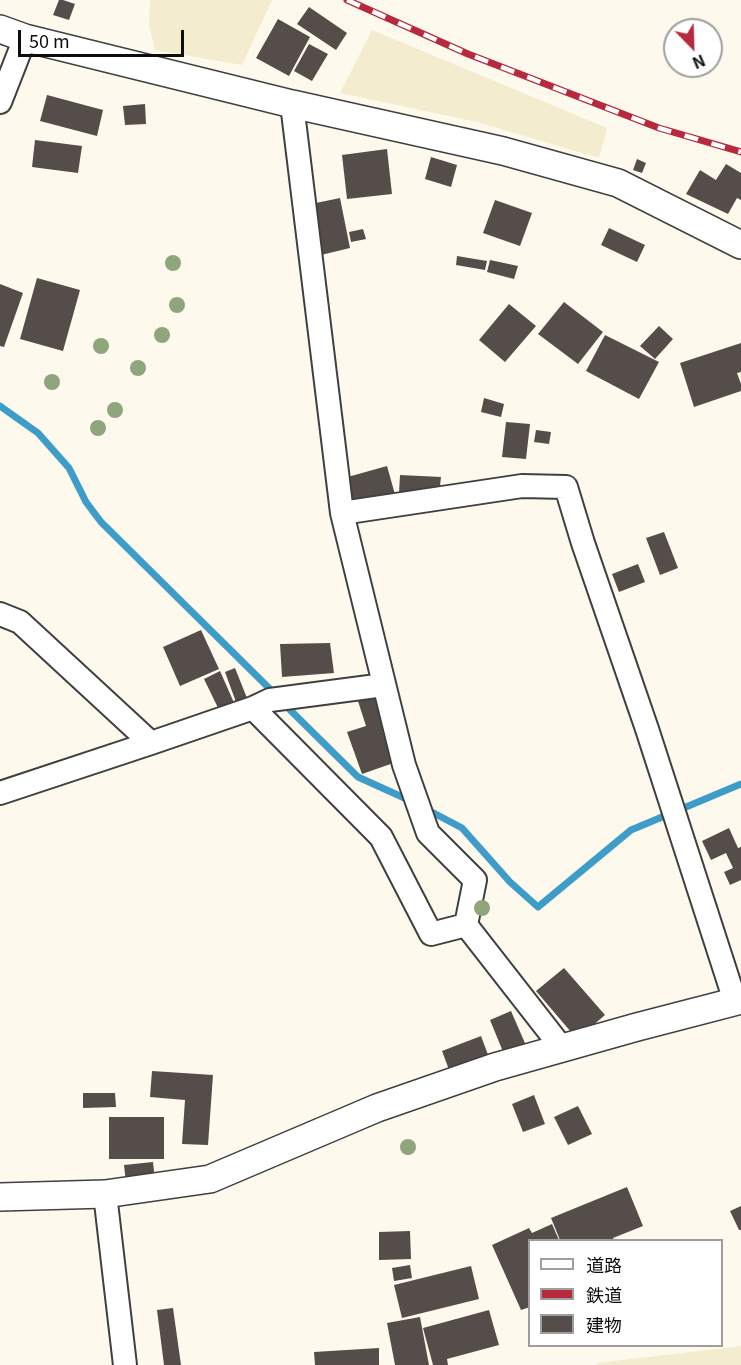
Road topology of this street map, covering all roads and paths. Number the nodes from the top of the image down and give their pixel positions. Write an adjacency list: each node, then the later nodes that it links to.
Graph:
1 (12, 33): 2 (street); 3 (street)
2 (0, 102)
3 (292, 104): 4 (street); 5 (street)
4 (741, 245)
5 (342, 513): 7 (street); 12 (street)
6 (0, 614): 9 (street)
7 (384, 684): 8 (street); 11 (street)
8 (261, 704): 9 (street); 11 (street)
9 (151, 743): 10 (street)
10 (0, 793)
11 (466, 925): 13 (street)
12 (738, 1001): 13 (street)
13 (562, 1048): 14 (street)
14 (105, 1194): 15 (street); 16 (street)
15 (0, 1197)
16 (124, 1365)

